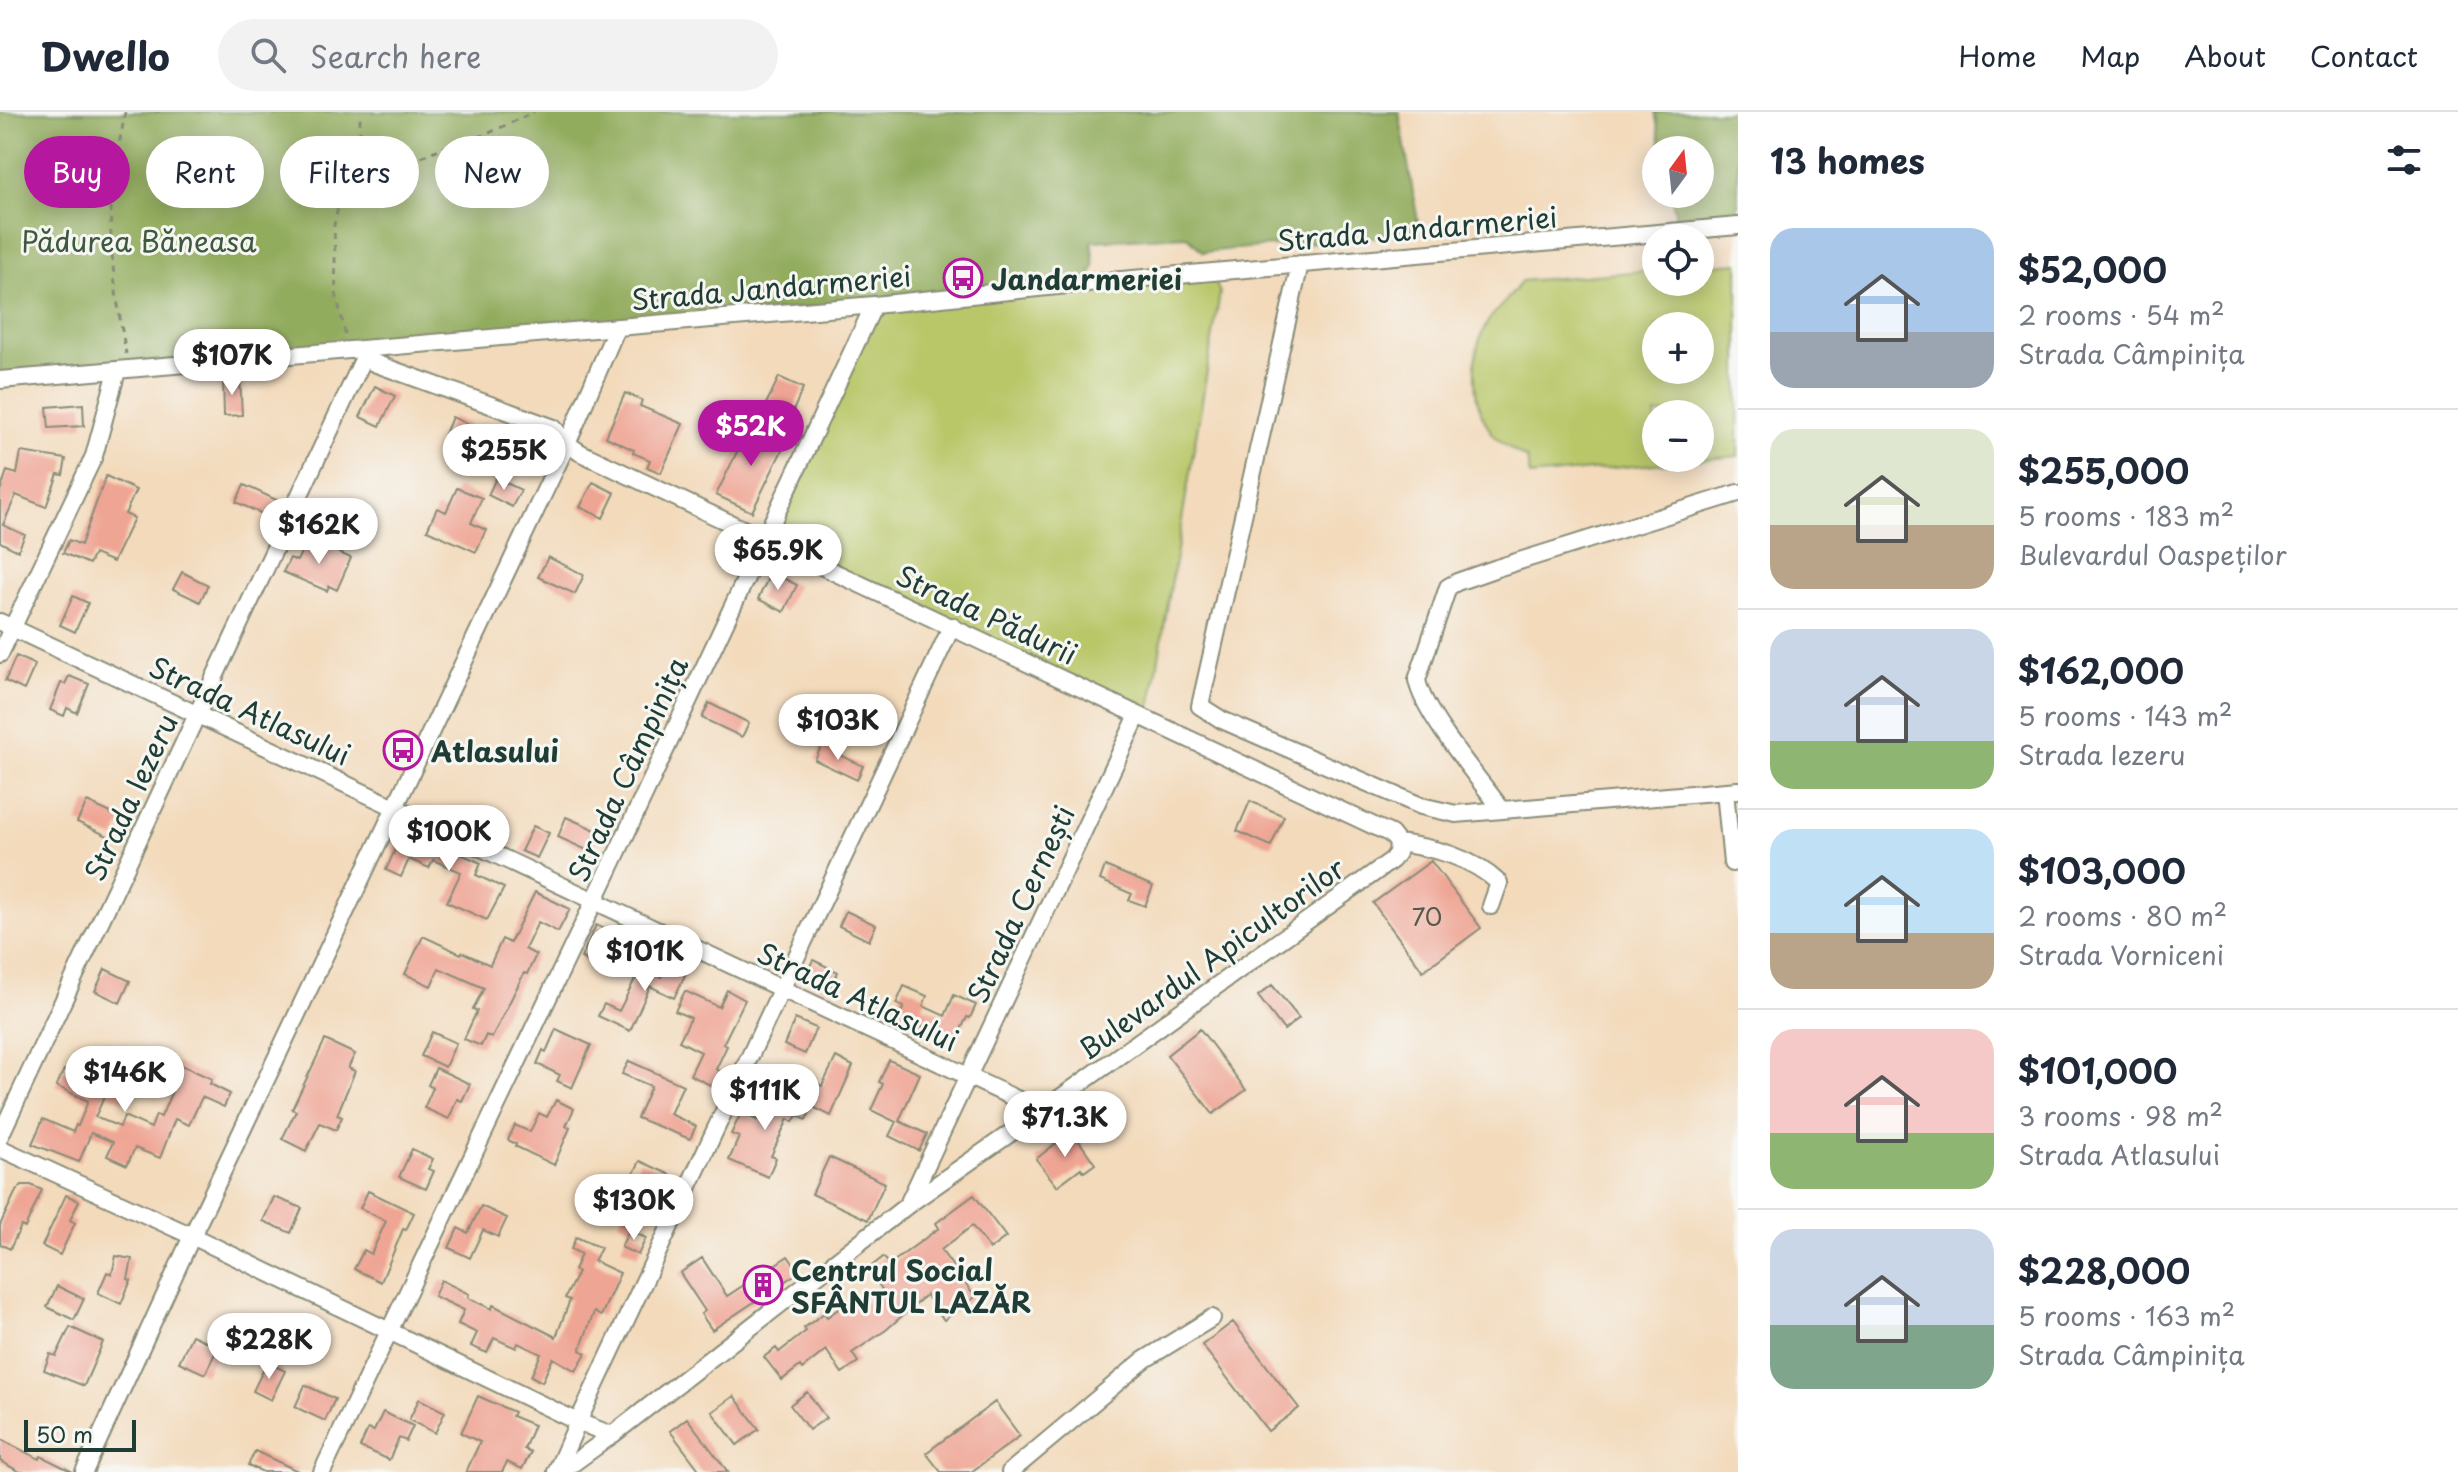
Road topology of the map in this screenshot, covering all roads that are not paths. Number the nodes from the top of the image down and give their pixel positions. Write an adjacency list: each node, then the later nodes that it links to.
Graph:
1 (1738, 226): 2 (street, Strada Jandarmeriei)
2 (1300, 264): 3 (street, Strada Jandarmeriei); 18 (street)
3 (874, 305): 4 (street, Strada Jandarmeriei); 10 (street, Strada Câmpinița)
4 (617, 327): 5 (street, Strada Jandarmeriei); 8 (street)
5 (368, 349): 6 (street, Strada Jandarmeriei); 8 (street, Strada Pădurii); 14 (street, Strada Iezeru)
6 (123, 370): 7 (street, Strada Jandarmeriei); 11 (street)
7 (0, 380)
8 (567, 444): 10 (street, Strada Pădurii); 17 (street)
9 (1738, 493): 18 (street)
10 (764, 538): 12 (street, Strada Pădurii); 21 (street, Strada Câmpinița)
11 (6, 625): 13 (street); 14 (street, Strada Atlasului)
12 (952, 626): 15 (street, Strada Pădurii); 23 (street)
13 (0, 654)
14 (198, 715): 17 (street, Strada Atlasului); 26 (street, Strada Iezeru)
15 (1138, 715): 19 (street, Strada Pădurii); 24 (street, Strada Cernești)
16 (1732, 790): 18 (street); 20 (street)
17 (396, 807): 21 (street, Strada Atlasului); 29 (street)
18 (1502, 810)
19 (1398, 843): 22 (street); 25 (street, Bulevardul Apicultorilor)
20 (1732, 863)
21 (594, 900): 23 (street, Strada Atlasului); 31 (street, Strada Câmpinița)
22 (1491, 906)
23 (782, 988): 24 (street, Strada Atlasului); 32 (street)
24 (968, 1076): 25 (street, Strada Atlasului); 28 (street, Strada Cernești)
25 (1042, 1111): 28 (street, Bulevardul Apicultorilor)
26 (0, 1136)
27 (0, 1148): 29 (street)
28 (909, 1204): 33 (street, Bulevardul Apicultorilor)
29 (192, 1236): 31 (street); 34 (street)
30 (1212, 1318): 37 (street)
31 (388, 1330): 32 (street); 35 (street, Strada Câmpinița)
32 (578, 1422): 33 (street); 36 (street)
33 (612, 1435): 36 (street, Bulevardul Apicultorilor)
34 (84, 1472)
35 (322, 1472)
36 (558, 1472)
37 (1010, 1472)

